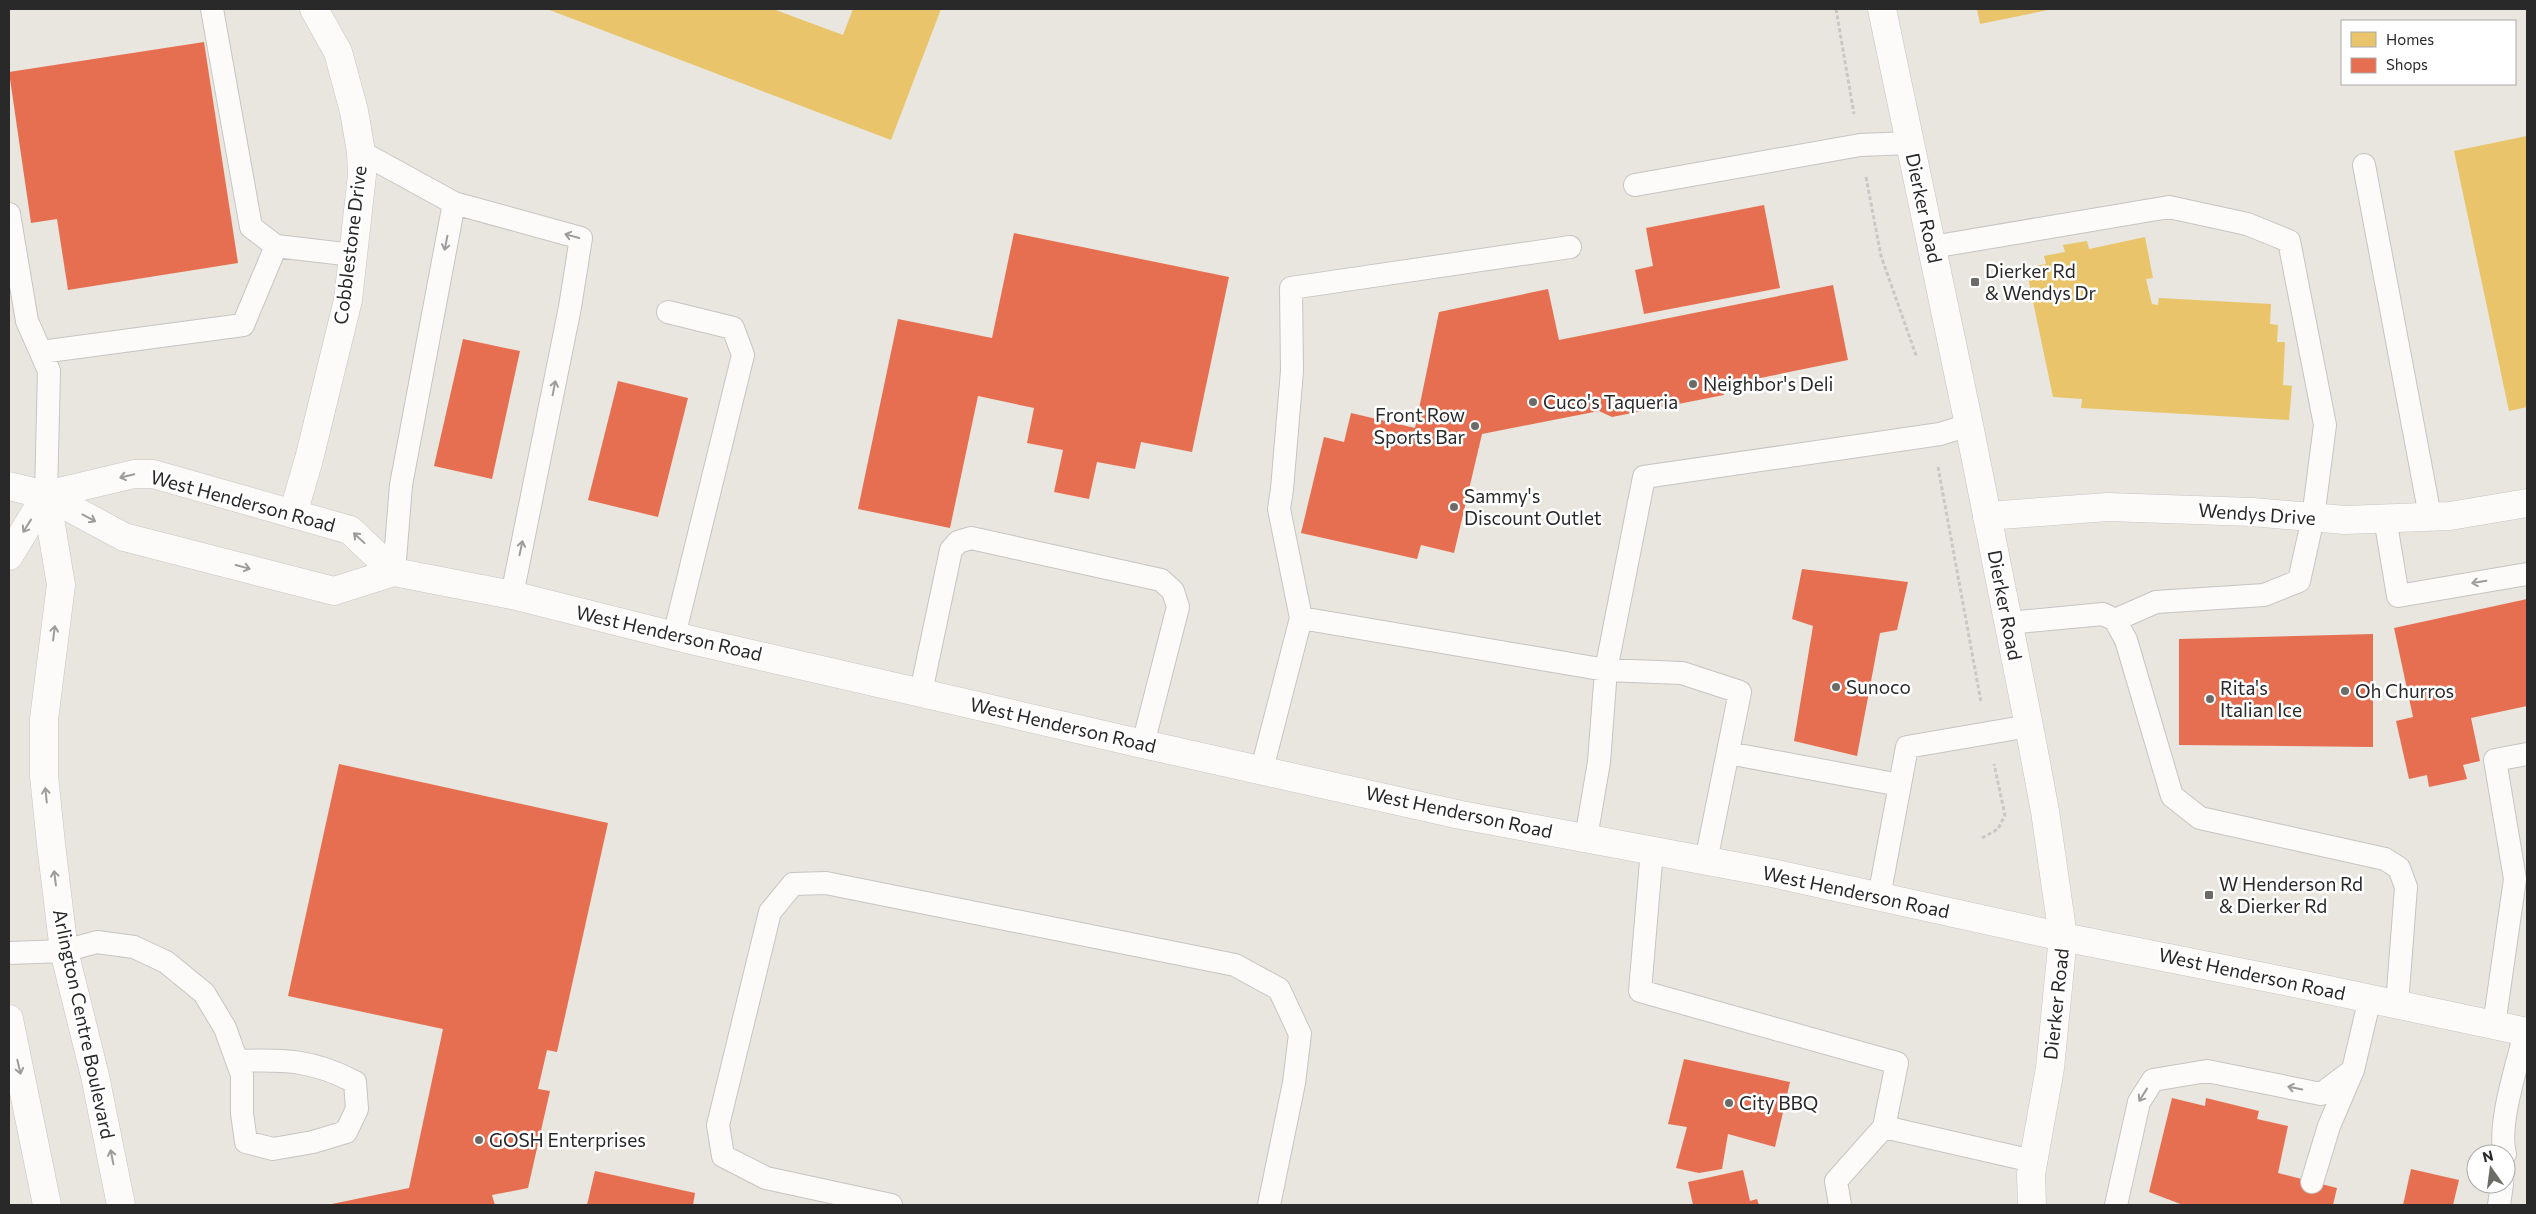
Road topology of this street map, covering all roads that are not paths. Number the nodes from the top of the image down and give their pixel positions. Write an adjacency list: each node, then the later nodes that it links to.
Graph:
1 (212, 9): 10 (lane)
2 (314, 9): 5 (street, Cobblestone Drive)
3 (1882, 9): 4 (street, Dierker Road)
4 (1910, 143): 7 (lane); 12 (street, Dierker Road)
5 (361, 152): 8 (lane); 13 (street, Cobblestone Drive)
6 (2364, 165): 22 (lane)
7 (1636, 184)
8 (454, 204): 26 (lane, one-way to 26); 28 (lane, one-way to 8)
9 (9, 214): 15 (lane)
10 (276, 246): 13 (lane); 15 (lane)
11 (1570, 247): 29 (lane)
12 (1932, 247): 16 (street, Dierker Road); 23 (lane)
13 (353, 255): 20 (street, Cobblestone Drive)
14 (668, 312): 32 (lane)
15 (41, 352): 18 (lane)
16 (1969, 425): 21 (street, Dierker Road); 33 (lane)
17 (9, 486): 18 (street, West Henderson Road)
18 (46, 495): 20 (street, West Henderson Road, one-way to 18); 25 (street, one-way to 25); 26 (street, West Henderson Road, one-way to 26); 47 (street, Arlington Centre Boulevard, one-way to 18)
19 (2527, 503): 22 (street, Wendys Drive)
20 (293, 514): 26 (street, West Henderson Road, one-way to 20)
21 (1987, 516): 23 (street, Wendys Drive); 31 (street, Dierker Road)
22 (2430, 516): 24 (street, Wendys Drive)
23 (2313, 518): 24 (street, Wendys Drive); 30 (lane)
24 (2385, 518): 27 (lane, one-way to 24)
25 (9, 556)
26 (394, 572): 28 (street, West Henderson Road)
27 (2527, 574)
28 (512, 595): 32 (street, West Henderson Road)
29 (1301, 618): 33 (lane); 39 (lane)
30 (2115, 620): 31 (lane); 50 (lane)
31 (2008, 623): 35 (street, Dierker Road)
32 (674, 636): 34 (street, West Henderson Road)
33 (1606, 670): 37 (lane); 41 (lane)
34 (921, 692): 36 (street, West Henderson Road); 36 (lane)
35 (2029, 726): 40 (lane); 46 (street, Dierker Road)
36 (1143, 744): 39 (street, West Henderson Road)
37 (1728, 753): 40 (lane); 43 (lane)
38 (2527, 754): 44 (lane)
39 (1262, 770): 41 (street, West Henderson Road)
40 (1900, 785): 45 (lane)
41 (1586, 838): 42 (street, West Henderson Road)
42 (1652, 850): 43 (street, West Henderson Road); 58 (lane)
43 (1706, 860): 45 (street, West Henderson Road)
44 (2521, 878): 52 (lane)
45 (1879, 897): 46 (street, West Henderson Road)
46 (2063, 937): 49 (street, West Henderson Road); 60 (street, Dierker Road)
47 (64, 951): 48 (lane); 54 (lane); 63 (street, Arlington Centre Boulevard, one-way to 47)
48 (9, 953)
49 (2370, 998): 50 (street, West Henderson Road); 55 (lane)
50 (2397, 1004): 52 (street, West Henderson Road)
51 (9, 1019): 62 (street, one-way to 62)
52 (2494, 1025): 53 (street, West Henderson Road)
53 (2526, 1032): 59 (lane)
54 (237, 1061): 54 (lane)
55 (2352, 1070): 56 (lane); 57 (lane)
56 (2321, 1094): 57 (lane); 68 (lane, one-way to 68)
57 (2329, 1126): 61 (lane)
58 (1884, 1127): 60 (lane); 66 (lane)
59 (2502, 1144)
60 (2033, 1161): 67 (street, Dierker Road)
61 (2312, 1182)
62 (47, 1205)
63 (121, 1205)
64 (891, 1205): 65 (lane)
65 (1269, 1205)
66 (1840, 1205)
67 (2032, 1205)
68 (2116, 1205)

